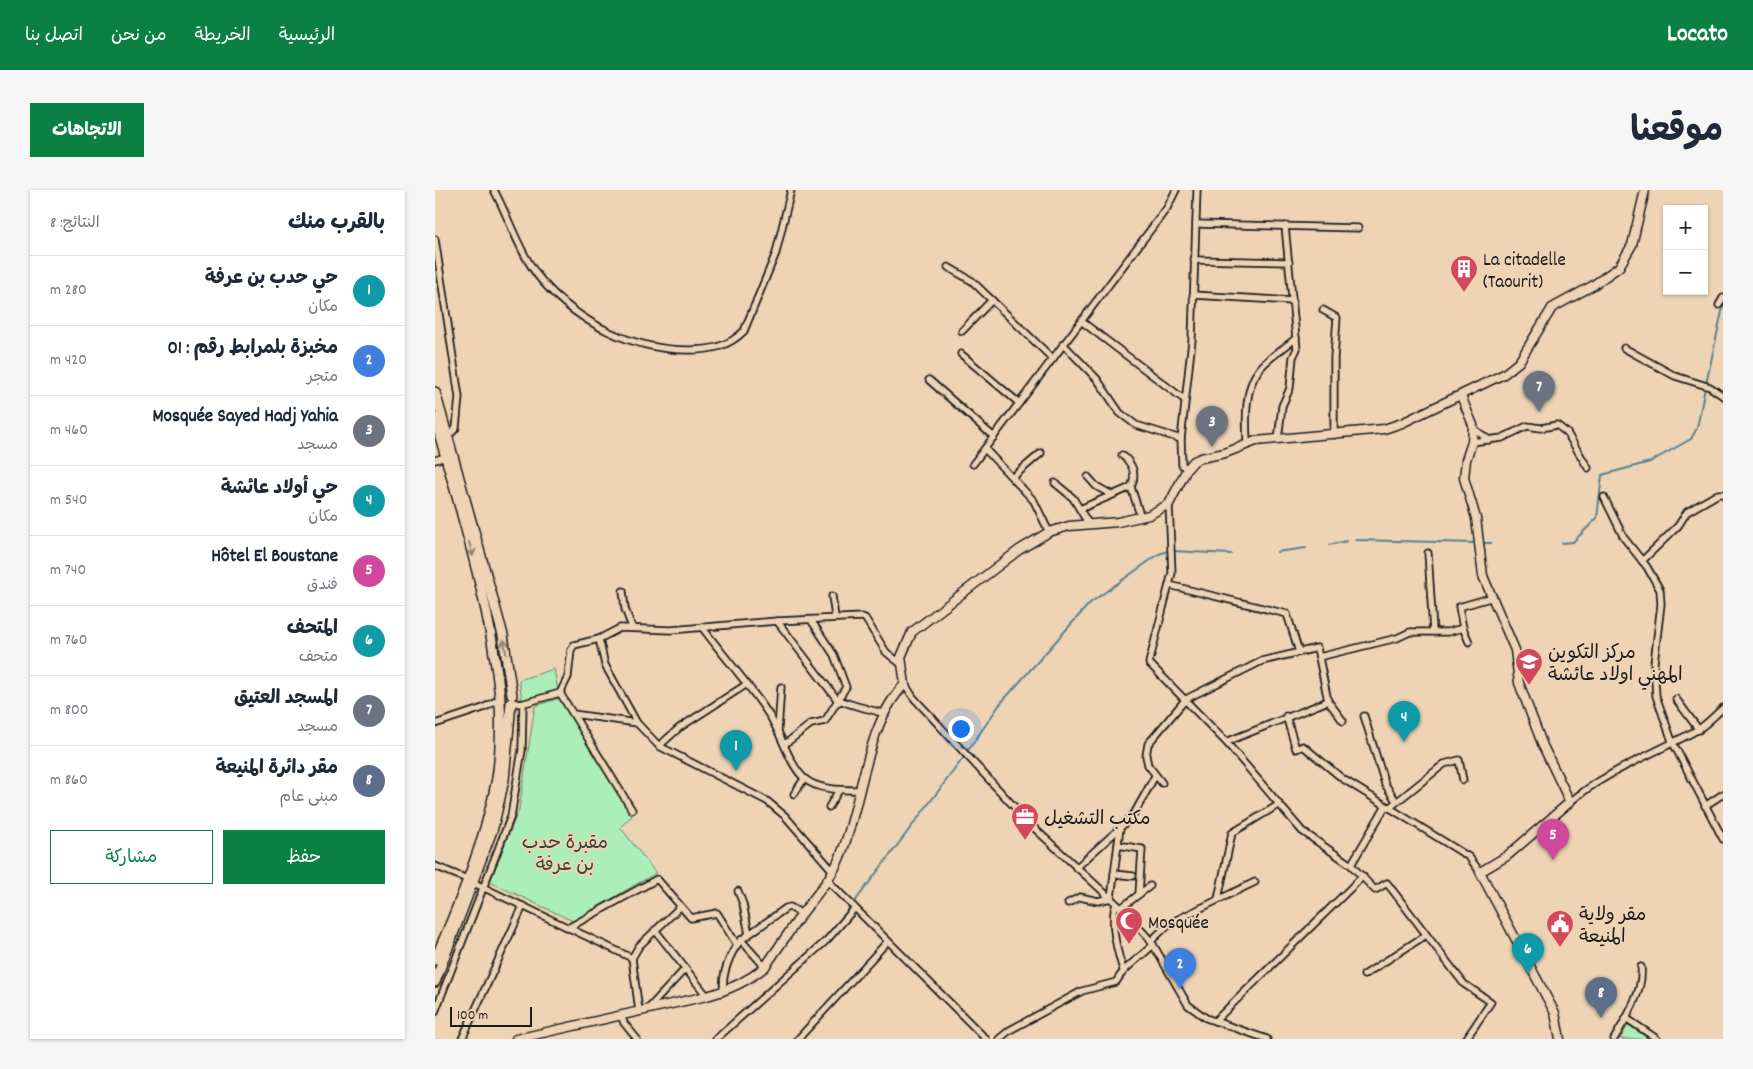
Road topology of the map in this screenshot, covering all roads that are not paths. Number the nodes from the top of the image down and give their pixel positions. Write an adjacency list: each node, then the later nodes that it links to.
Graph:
1 (495, 190): 6 (street)
2 (791, 190): 6 (street)
3 (1176, 190): 20 (street)
4 (1197, 190): 7 (street)
5 (1645, 190): 29 (street)
6 (499, 193)
7 (1196, 224): 8 (street); 11 (street)
8 (1285, 226): 9 (street); 12 (street)
9 (1358, 228)
10 (435, 239): 37 (street)
11 (1194, 260): 12 (street); 14 (street)
12 (1289, 262): 17 (street)
13 (948, 266): 16 (street)
14 (1193, 295): 17 (street); 31 (street)
15 (1723, 298): 18 (street)
16 (992, 300): 21 (street); 26 (street)
17 (1293, 301): 22 (street)
18 (1719, 305)
19 (1323, 310): 35 (street)
20 (1081, 320): 23 (street); 31 (street)
21 (962, 331)
22 (1296, 338): 39 (street); 42 (street)
23 (1063, 344): 26 (street); 38 (street)
24 (1624, 348): 30 (street)
25 (961, 354): 32 (street)
26 (1053, 359): 32 (street)
27 (929, 380): 36 (street)
28 (435, 392): 37 (main road)
29 (1461, 396): 34 (street); 35 (street)
30 (1723, 396)
31 (1185, 400): 38 (street)
32 (1019, 403): 36 (street)
33 (435, 418): 46 (main road)
34 (1473, 428): 40 (street); 41 (street)
35 (1335, 435): 39 (street)
36 (994, 437): 43 (street)
37 (447, 438): 88 (main road, one-way to 37)
38 (1181, 439): 50 (street)
39 (1278, 440): 42 (street)
40 (1489, 440): 41 (street); 49 (street)
41 (1472, 442): 68 (street)
42 (1247, 443): 50 (street)
43 (985, 449): 48 (street); 51 (street)
44 (1041, 453): 51 (street)
45 (1122, 455): 54 (street)
46 (446, 457): 47 (street); 85 (main road, one-way to 85)
47 (435, 460)
48 (973, 464)
49 (1588, 468)
50 (1187, 469): 58 (street)
51 (1013, 477): 62 (street)
52 (1088, 477): 56 (street)
53 (1055, 483): 59 (street)
54 (1131, 487): 56 (street); 60 (street)
55 (1723, 494): 64 (street)
56 (1112, 495): 59 (street)
57 (1604, 497): 64 (street)
58 (1169, 504): 60 (street); 65 (street)
59 (1080, 508): 61 (street)
60 (1141, 518): 61 (street)
61 (1088, 523): 62 (street)
62 (1049, 532): 80 (street)
63 (1428, 553): 75 (street)
64 (1642, 561): 103 (street)
65 (1169, 585): 78 (street); 86 (street)
66 (623, 591): 72 (street)
67 (832, 596): 69 (street)
68 (1493, 597): 74 (street); 115 (street)
69 (835, 617): 70 (street); 80 (street)
70 (811, 620): 71 (street); 89 (street)
71 (777, 621): 73 (street); 89 (street)
72 (632, 627): 73 (street); 76 (street)
73 (702, 627): 81 (street)
74 (1463, 628): 75 (street); 77 (street)
75 (1433, 631): 79 (street)
76 (599, 639): 84 (street); 98 (street)
77 (1469, 642)
78 (1299, 652): 79 (street); 86 (street)
79 (1319, 657): 90 (street)
80 (901, 664): 82 (street)
81 (747, 684): 100 (street); 105 (street)
82 (905, 684): 94 (street); 126 (street)
83 (781, 687): 100 (street)
84 (560, 693): 91 (street); 93 (street)
85 (500, 699): 88 (main road); 99 (street); 133 (main road)
86 (1186, 699): 102 (street); 106 (street)
87 (1677, 699): 101 (street)
88 (511, 700): 91 (street); 133 (main road)
89 (839, 701): 94 (street); 104 (street)
90 (1328, 701): 95 (street); 97 (street)
91 (523, 704): 136 (street)
92 (1723, 708): 101 (street)
93 (573, 714): 98 (street); 120 (street)
94 (883, 714): 111 (street)
95 (1286, 716): 102 (street); 119 (street)
96 (1364, 716): 114 (street)
97 (1343, 721)
98 (637, 723): 105 (street)
99 (435, 724)
100 (778, 730): 104 (street)
101 (1699, 730): 103 (street)
102 (1226, 742): 116 (street)
103 (1672, 742): 115 (street); 117 (street)
104 (785, 744): 107 (street)
105 (659, 746): 127 (street)
106 (1155, 776): 109 (street); 121 (street)
107 (804, 779): 110 (street); 112 (street)
108 (1463, 780): 114 (street)
109 (1162, 783)
110 (839, 790): 111 (street); 118 (street)
111 (859, 790): 127 (street)
112 (793, 794)
113 (1723, 794): 117 (street)
114 (1396, 801): 119 (street)
115 (1570, 802): 128 (street)
116 (1278, 805): 124 (street); 140 (street)
117 (1705, 806): 122 (street)
118 (829, 807)
119 (1387, 808): 124 (street); 128 (street)
120 (633, 810)
121 (1120, 828): 123 (street); 126 (street)
122 (1723, 839)
123 (1118, 845): 129 (street); 138 (street)
124 (1351, 865): 131 (street)
125 (435, 866): 133 (street)
126 (1076, 868): 139 (street)
127 (833, 870): 132 (street)
128 (1481, 872): 179 (street)
129 (1114, 874): 130 (street); 139 (street)
130 (1133, 876)
131 (1363, 876): 150 (street); 169 (street)
132 (827, 880): 145 (street); 146 (street)
133 (470, 881): 136 (street); 155 (main road); 161 (main road)
134 (1255, 882): 140 (street)
135 (1150, 886): 138 (street)
136 (484, 888): 142 (street); 166 (street)
137 (738, 891): 149 (street)
138 (1139, 894): 144 (street)
139 (1111, 898): 141 (street); 144 (street)
140 (1218, 899): 153 (street)
141 (1068, 903)
142 (523, 906): 147 (street); 170 (street)
143 (680, 906): 147 (street); 148 (street); 152 (street)
144 (1118, 906): 153 (street); 159 (street)
145 (854, 909): 151 (street); 173 (street)
146 (802, 914): 149 (street); 156 (street)
147 (568, 928): 154 (street)
148 (655, 930): 154 (street); 157 (street)
149 (749, 934): 152 (street)
150 (1426, 935): 160 (street); 178 (street)
151 (888, 941): 174 (street); 175 (street)
152 (739, 943): 156 (street); 162 (street)
153 (1152, 943): 159 (street); 169 (street)
154 (632, 958): 165 (street)
155 (435, 960)
156 (765, 967): 162 (street)
157 (685, 968): 163 (street); 164 (street)
158 (1641, 968): 168 (street)
159 (1123, 970): 176 (street)
160 (1364, 975)
161 (435, 982)
162 (724, 992): 163 (street)
163 (707, 996): 164 (street)
164 (648, 1009): 165 (street)
165 (639, 1011): 167 (street)
166 (435, 1012)
167 (621, 1015): 171 (street); 172 (street)
168 (1626, 1018): 180 (street); 181 (street)
169 (1215, 1021): 177 (street)
170 (462, 1039)
171 (516, 1039)
172 (637, 1039)
173 (717, 1039)
174 (798, 1039)
175 (986, 1039)
176 (1000, 1039)
177 (1267, 1039)
178 (1466, 1039)
179 (1560, 1039)
180 (1614, 1039)
181 (1657, 1039)

